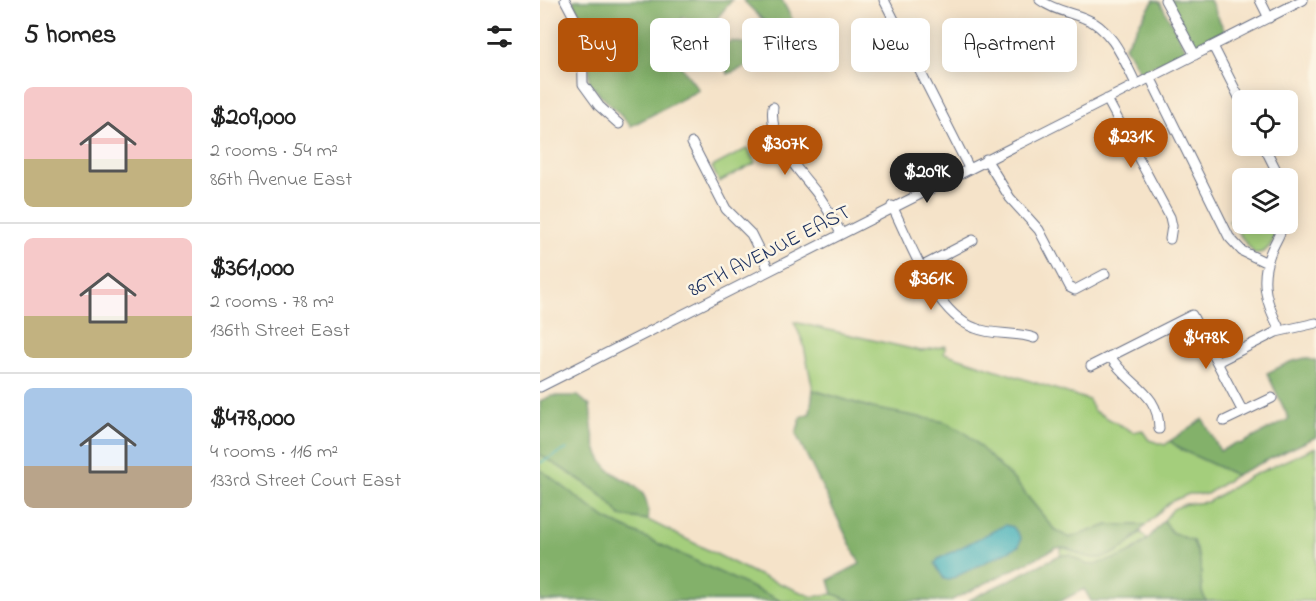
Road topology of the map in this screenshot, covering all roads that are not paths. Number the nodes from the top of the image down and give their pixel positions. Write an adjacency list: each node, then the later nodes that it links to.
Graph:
1 (566, 0): 15 (street)
2 (884, 0): 18 (street)
3 (1040, 0): 11 (street)
4 (1165, 0): 9 (street)
5 (1260, 0): 7 (street)
6 (1303, 0): 7 (street, 86TH AVENUE EAST)
7 (1269, 18): 8 (street, 86TH AVENUE EAST)
8 (1213, 46): 9 (street, 86TH AVENUE EAST); 12 (street)
9 (1195, 55): 10 (street, 86TH AVENUE EAST)
10 (1150, 77): 11 (street, 86TH AVENUE EAST); 24 (street)
11 (1137, 84): 13 (street, 86TH AVENUE EAST)
12 (1236, 90)
13 (1107, 99): 17 (street, 86TH AVENUE EAST); 22 (street)
14 (773, 107): 20 (street)
15 (619, 124)
16 (692, 143): 26 (street)
17 (987, 159): 18 (street, 86TH AVENUE EAST); 27 (street)
18 (969, 168): 19 (street, 86TH AVENUE EAST)
19 (892, 207): 20 (street, 86TH AVENUE EAST); 25 (street)
20 (841, 233): 26 (street, 86TH AVENUE EAST)
21 (1279, 234): 24 (street)
22 (1170, 239)
23 (973, 240): 25 (street)
24 (1267, 263): 29 (street)
25 (922, 266): 30 (street)
26 (769, 270): 34 (street, 86TH AVENUE EAST)
27 (1105, 274)
28 (1316, 323): 29 (street)
29 (1280, 330): 32 (street)
30 (1034, 338)
31 (1110, 357): 32 (street); 33 (street); 38 (street)
32 (1216, 362): 36 (street)
33 (1091, 366)
34 (540, 387)
35 (1272, 398): 36 (street)
36 (1243, 412): 37 (street)
37 (1224, 421)
38 (1159, 429)

